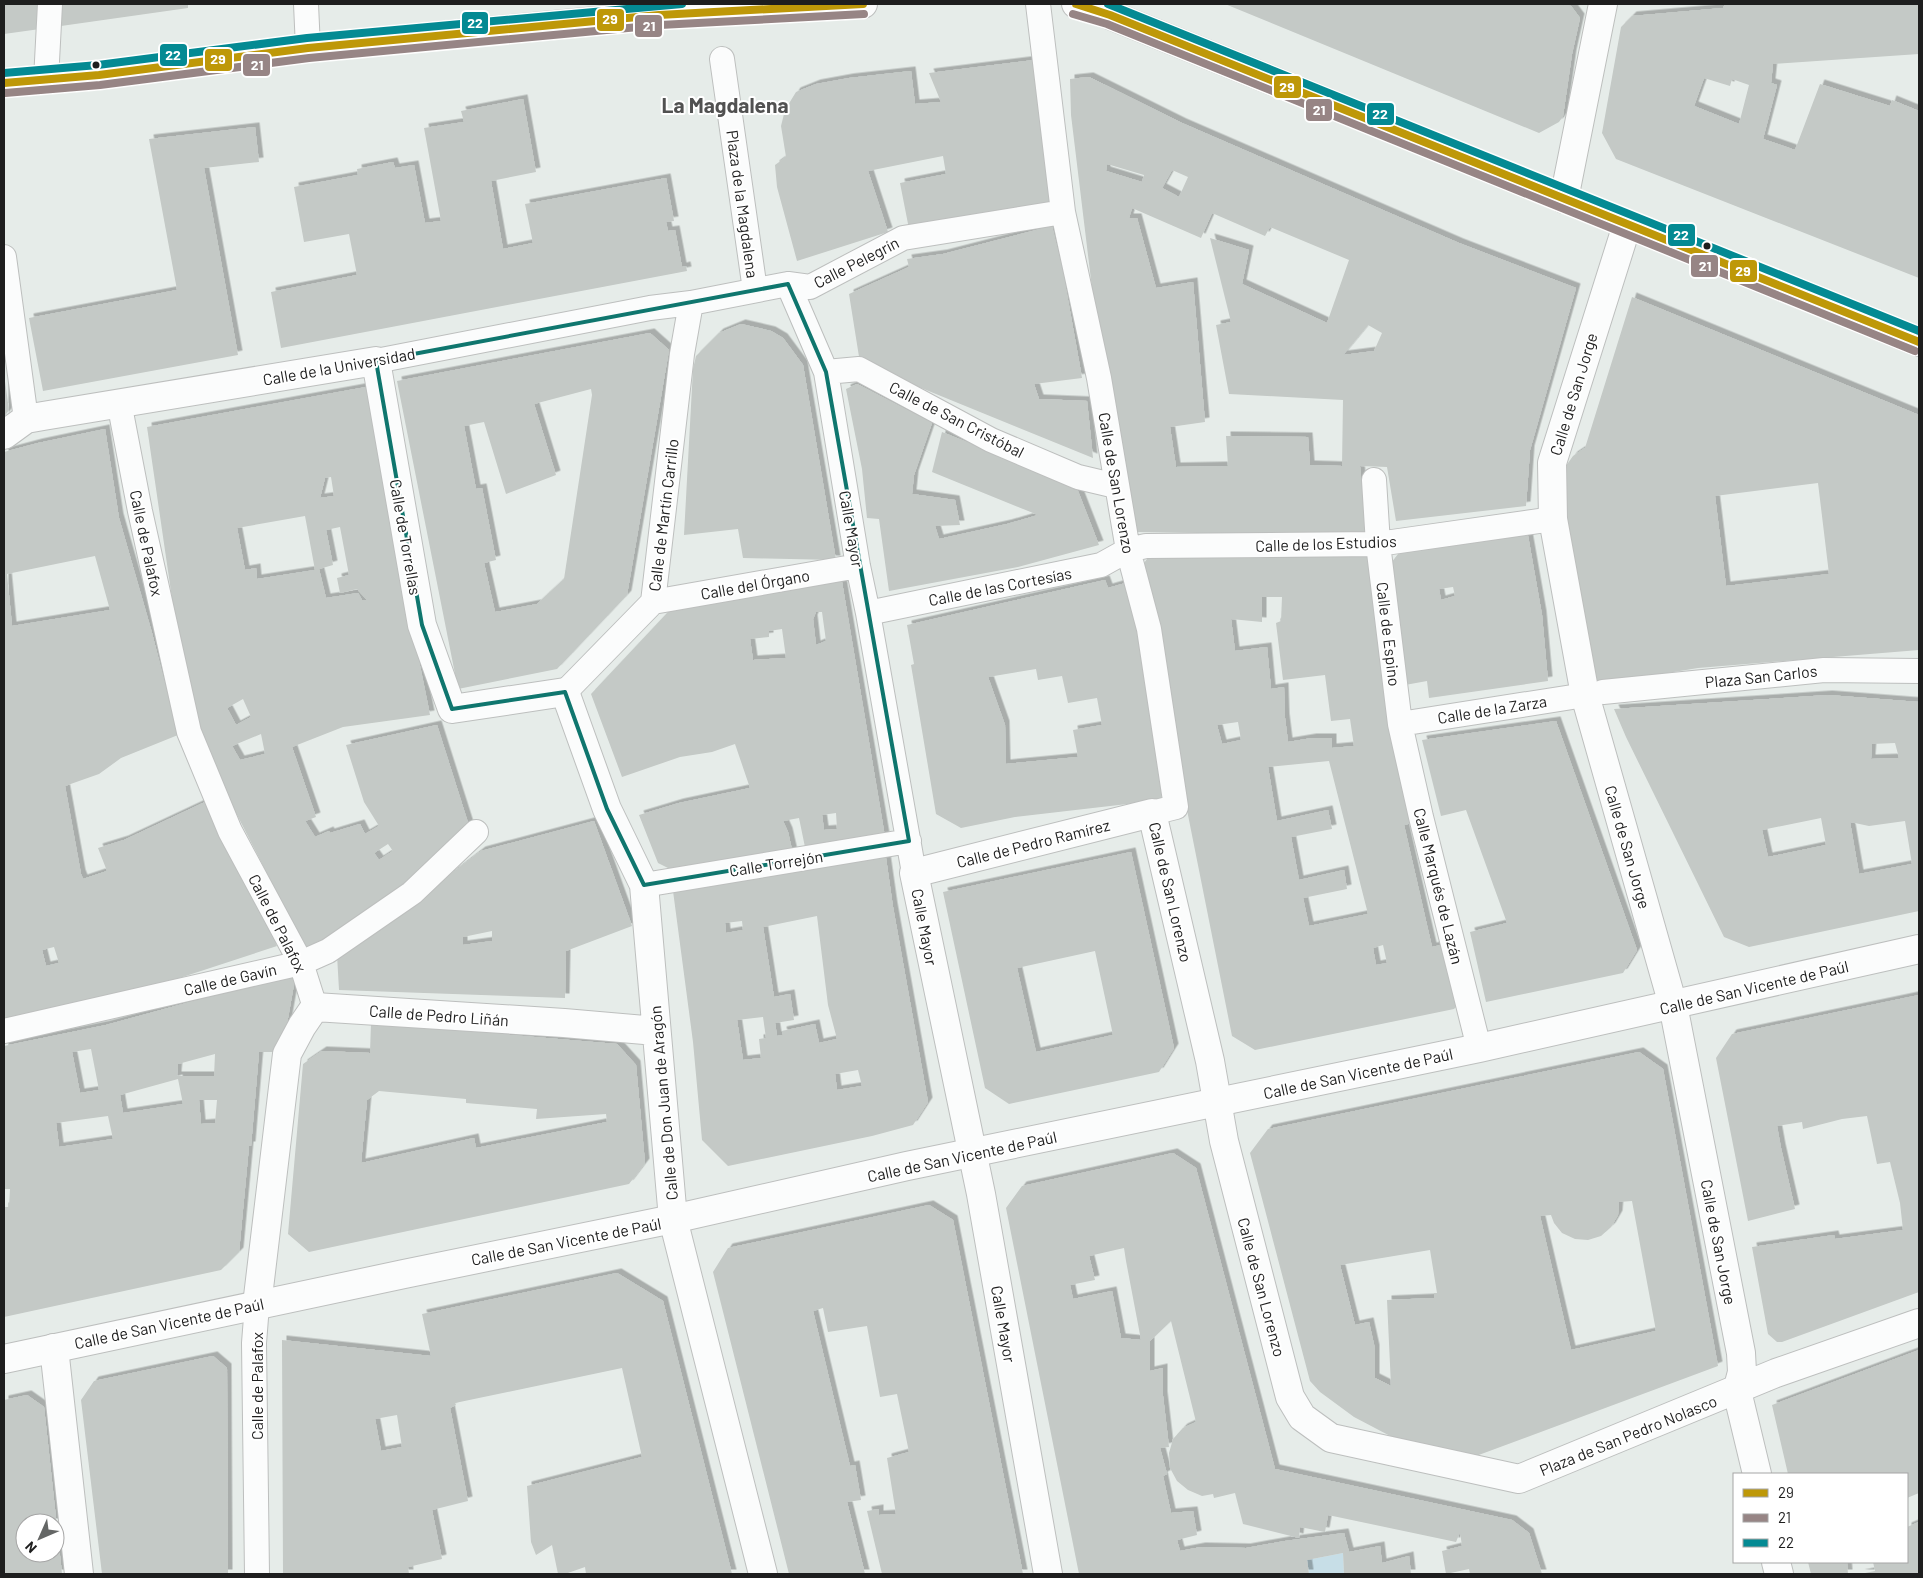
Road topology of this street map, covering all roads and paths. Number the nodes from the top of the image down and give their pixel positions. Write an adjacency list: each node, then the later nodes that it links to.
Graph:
1 (50, 4): 12 (street)
2 (306, 4): 10 (street)
3 (863, 4): 7 (street)
4 (1038, 4): 15 (street, Calle de San Lorenzo)
5 (1076, 4): 9 (street)
6 (1603, 4): 14 (street)
7 (792, 5): 8 (street)
8 (659, 9): 10 (street)
9 (1107, 10): 14 (street)
10 (308, 48): 12 (street)
11 (722, 59): 19 (street, Plaza de la Magdalena)
12 (46, 80): 13 (street)
13 (4, 83)
14 (1564, 198): 16 (street)
15 (1063, 212): 18 (street, Calle Pelegrín); 29 (street, Calle de San Lorenzo)
16 (1627, 225): 22 (street); 30 (street, Calle de San Jorge)
17 (4, 257): 26 (street)
18 (788, 284): 19 (street, Calle Pelegrín); 24 (street, Calle Mayor)
19 (755, 290): 20 (street, Calle Pelegrín)
20 (691, 303): 21 (street, Calle Pelegrín); 34 (street, Calle de Martín Carrillo)
21 (650, 308): 23 (street, Calle de la Universidad)
22 (1919, 342)
23 (376, 361): 25 (street, Calle de la Universidad); 37 (street, Calle de Torrellas)
24 (826, 372): 29 (street, Calle de San Cristóbal); 33 (street, Calle Mayor)
25 (119, 402): 26 (street, Calle de la Universidad); 46 (street, Calle de Palafox)
26 (26, 419): 27 (street)
27 (4, 435)
28 (1374, 480): 31 (street, Calle de Espino)
29 (1116, 486): 32 (street, Calle de San Lorenzo)
30 (1553, 519): 31 (street, Calle de los Estudios); 38 (street, Calle de San Jorge)
31 (1378, 544): 32 (street, Calle de los Estudios); 39 (street, Calle de Espino)
32 (1128, 550): 35 (street, Calle de las Cortesías); 40 (street, Calle de San Lorenzo)
33 (858, 566): 34 (street, Calle del Órgano); 35 (street, Calle Mayor)
34 (653, 602): 37 (street, Calle de Martín Carrillo)
35 (868, 613): 42 (street, Calle Mayor)
36 (1919, 671): 38 (street, Plaza San Carlos)
37 (565, 692): 44 (street, Calle de Don Juan de Aragón)
38 (1594, 693): 39 (street, Calle de la Zarza); 47 (street, Calle de San Jorge)
39 (1400, 724): 51 (street, Calle Marqués de Lazán)
40 (1152, 813): 43 (street, Calle de Pedro Ramírez); 52 (street, Calle de San Lorenzo)
41 (476, 832): 46 (street, Calle de Gavín)
42 (909, 841): 43 (street, Calle Mayor); 44 (street, Calle Torrejón)
43 (914, 873): 53 (street, Calle Mayor)
44 (644, 885): 50 (street, Calle de Don Juan de Aragón)
45 (1919, 950): 47 (street, Calle de San Vicente de Paúl)
46 (301, 963): 48 (street, Calle de Palafox); 49 (street, Calle de Gavín)
47 (1672, 1005): 51 (street, Calle de San Vicente de Paúl); 59 (street, Calle de San Jorge)
48 (315, 1006): 50 (street, Calle de Pedro Liñán); 55 (street, Calle de Palafox)
49 (4, 1031)
50 (656, 1031): 54 (street, Calle de Don Juan de Aragón)
51 (1480, 1048): 52 (street, Calle de San Vicente de Paúl)
52 (1217, 1103): 53 (street, Calle de San Vicente de Paúl); 61 (street, Calle de San Lorenzo)
53 (973, 1153): 54 (street, Calle de San Vicente de Paúl); 65 (street, Calle Mayor)
54 (673, 1219): 55 (street, Calle de San Vicente de Paúl); 64 (street, Calle de Don Juan de Aragón)
55 (257, 1305): 57 (street, Calle de San Vicente de Paúl); 63 (street, Calle de Palafox)
56 (1919, 1323): 59 (street, Plaza de San Pedro Nolasco)
57 (54, 1348): 58 (street, Calle de San Vicente de Paúl); 62 (street)
58 (4, 1359)
59 (1737, 1390): 60 (street, Calle de San Jorge); 61 (street, Plaza de San Pedro Nolasco)
60 (1757, 1473)
61 (1519, 1479)
62 (79, 1574)
63 (257, 1574)
64 (763, 1574)
65 (1048, 1574)

